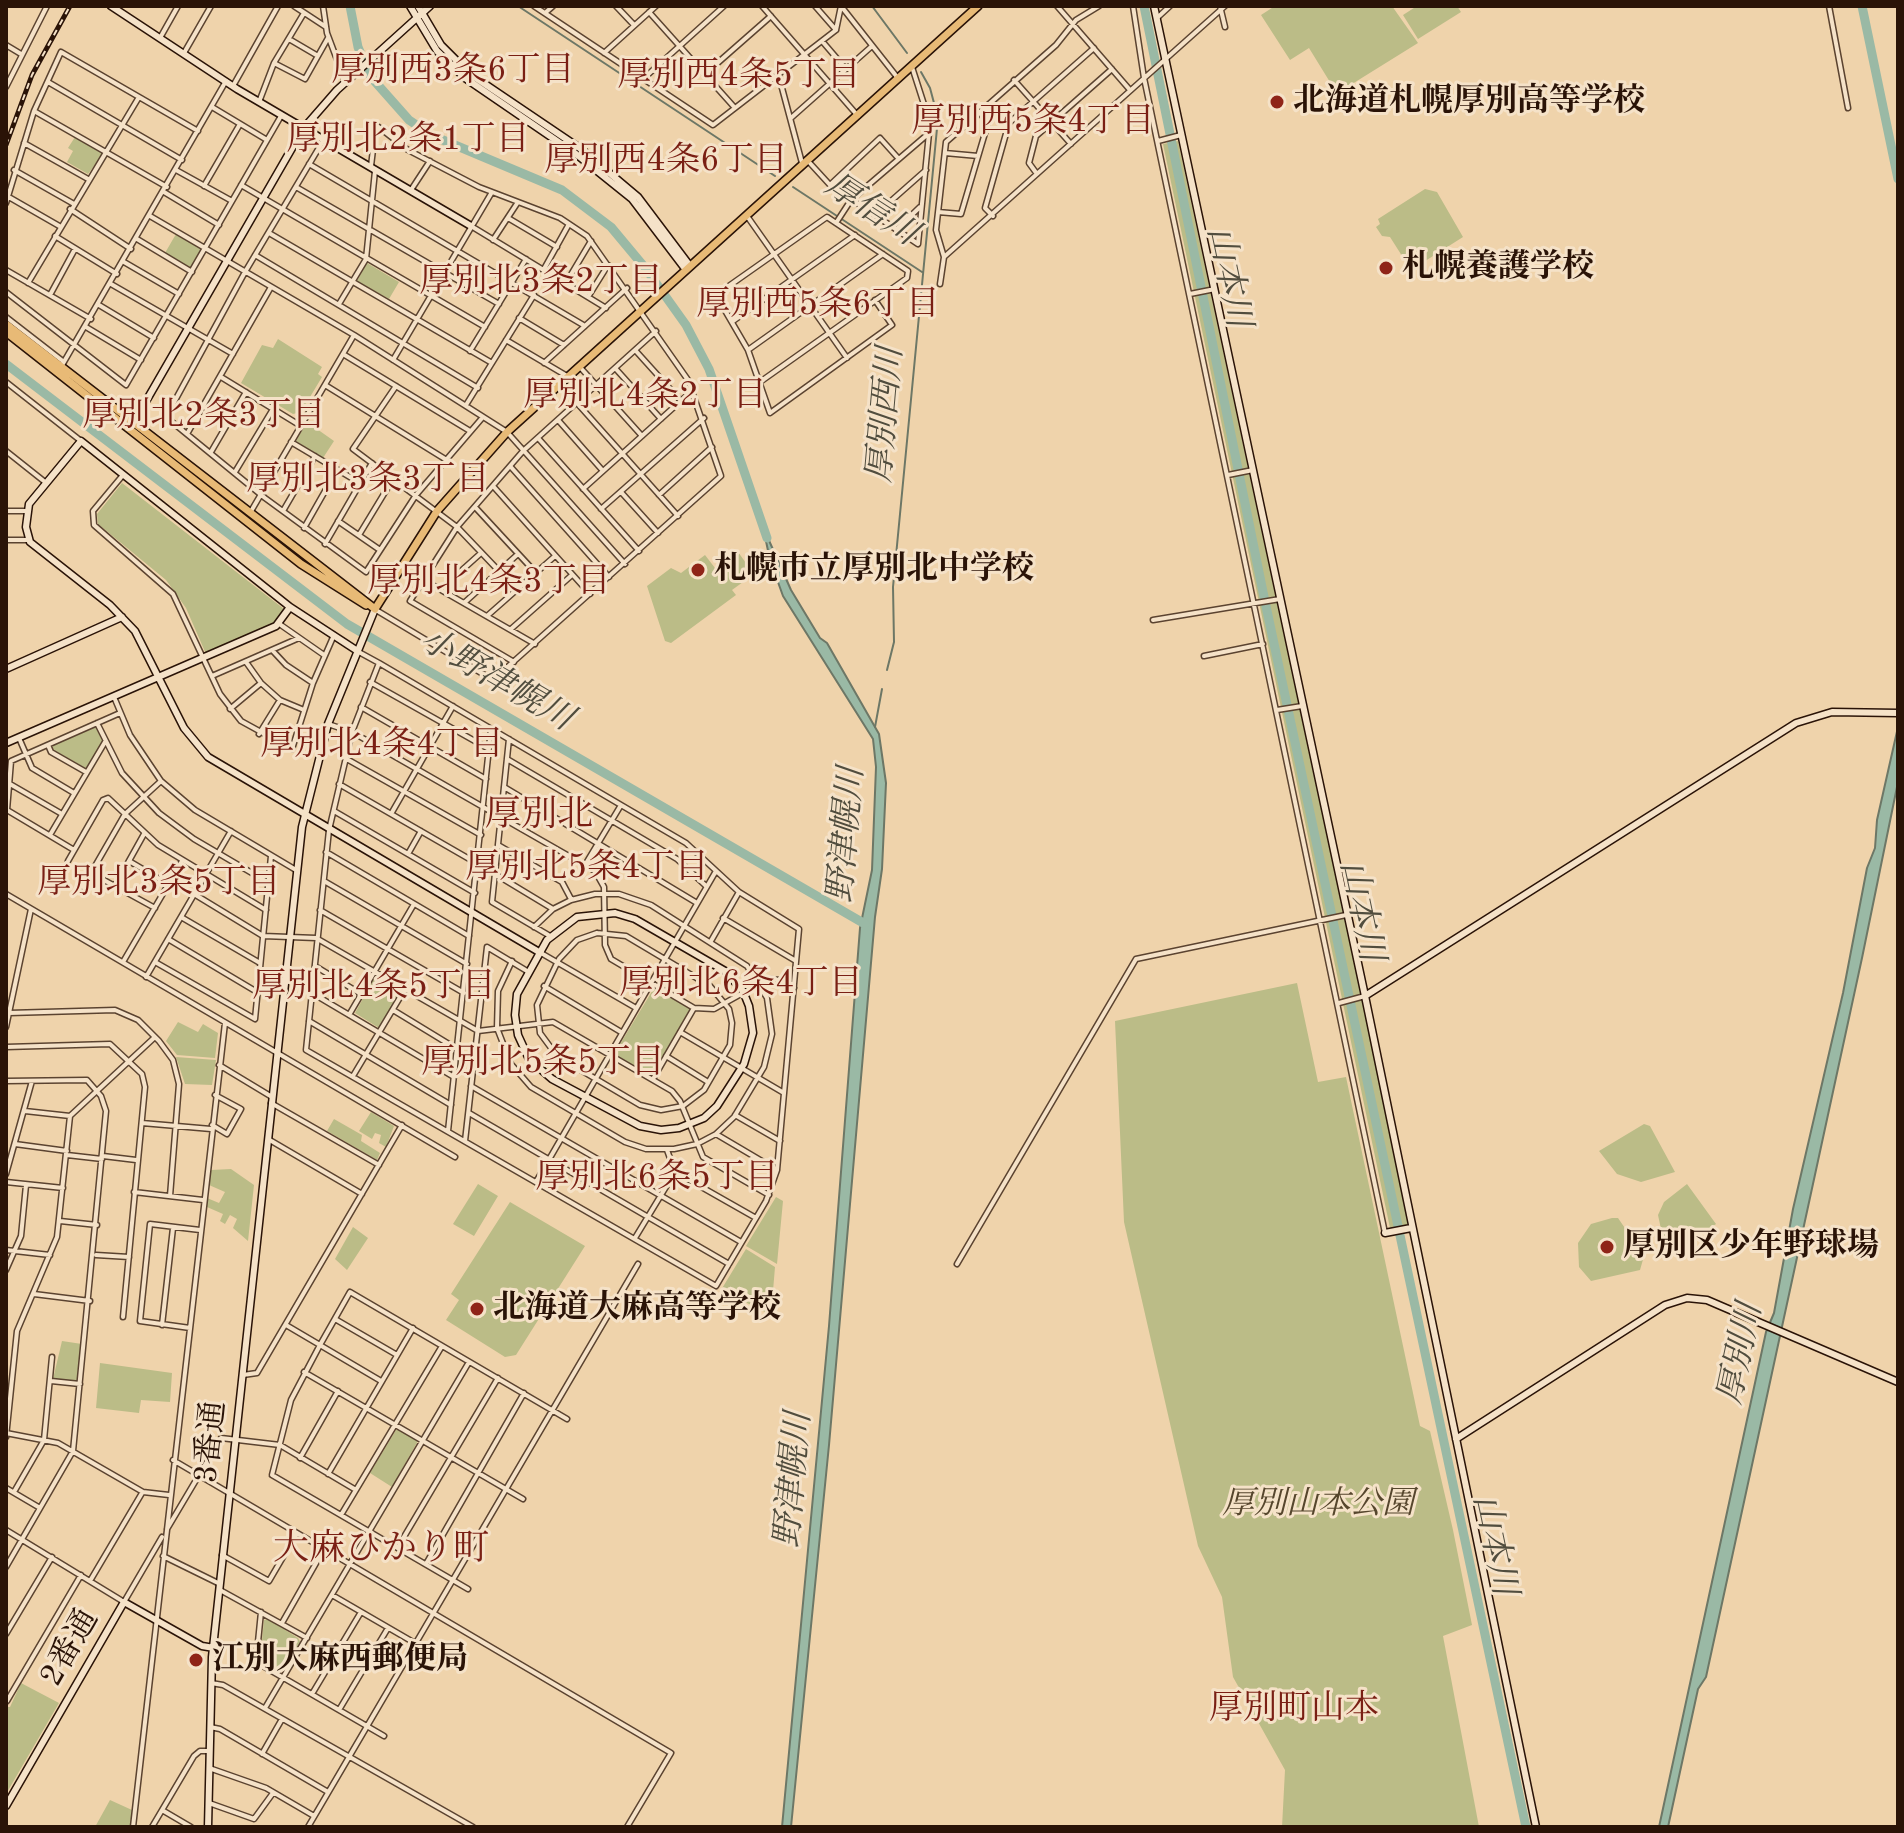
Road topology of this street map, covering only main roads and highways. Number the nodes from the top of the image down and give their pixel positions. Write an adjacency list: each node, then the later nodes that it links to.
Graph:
1 (978, 6): 4 (main road)
2 (6, 324): 4 (main road)
3 (6, 332): 4 (main road)
4 (132, 426)

